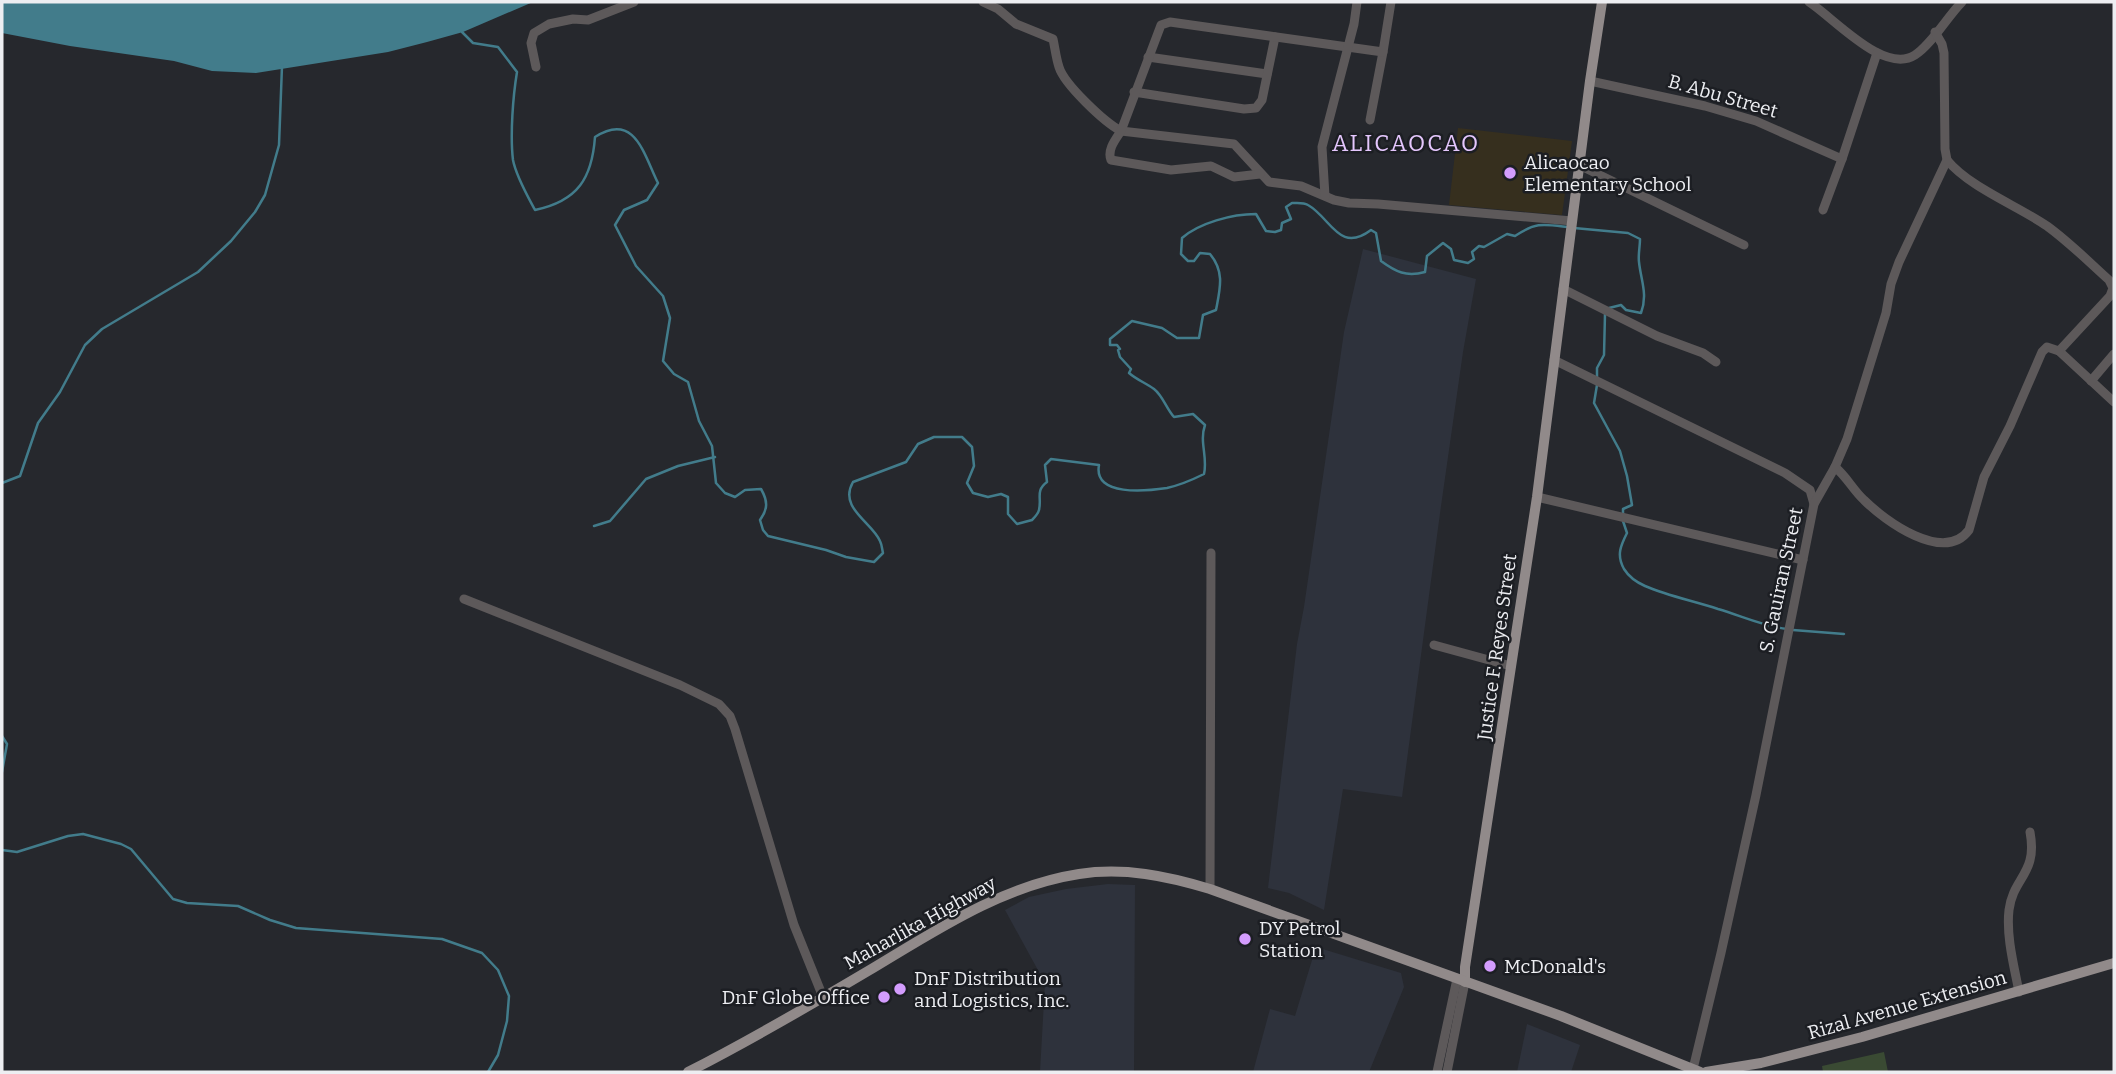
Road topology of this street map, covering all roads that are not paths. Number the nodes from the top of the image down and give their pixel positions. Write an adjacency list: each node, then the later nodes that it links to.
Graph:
1 (634, 2): 14 (street)
2 (983, 2): 19 (street)
3 (1357, 2): 10 (street)
4 (1391, 2): 11 (street)
5 (1602, 2): 16 (main road, Justice F. Reyes Street)
6 (1809, 2): 12 (street)
7 (1962, 2): 8 (street)
8 (1935, 32): 12 (street); 21 (street, S. Gauiran Street)
9 (1275, 37): 10 (street); 13 (street); 15 (street)
10 (1348, 47): 11 (street); 24 (street)
11 (1383, 52): 18 (street)
12 (1877, 52): 20 (street)
13 (1148, 57): 15 (street); 17 (street)
14 (536, 67)
15 (1267, 74): 17 (street)
16 (1590, 81): 20 (street, B. Abu Street); 22 (main road, Justice F. Reyes Street)
17 (1135, 92): 19 (street)
18 (1370, 120)
19 (1121, 131): 23 (street); 23 (street)
20 (1842, 159): 25 (street)
21 (1947, 160): 29 (street); 35 (street, S. Gauiran Street)
22 (1579, 165): 26 (main road, Justice F. Reyes Street); 27 (street)
23 (1261, 174): 24 (street)
24 (1325, 196): 26 (street)
25 (1823, 210)
26 (1571, 226): 28 (main road, Justice F. Reyes Street)
27 (1744, 245)
28 (1563, 289): 31 (main road, Justice F. Reyes Street); 32 (street)
29 (2059, 351): 33 (street); 35 (street)
30 (2114, 354): 33 (street)
31 (1554, 360): 36 (main road, Justice F. Reyes Street); 37 (street)
32 (1716, 362)
33 (2091, 381): 34 (street)
34 (2114, 402)
35 (1835, 467): 37 (street, S. Gauiran Street)
36 (1537, 497): 39 (street); 42 (main road, Justice F. Reyes Street)
37 (1814, 505): 39 (street, S. Gauiran Street)
38 (1212, 553): 44 (street)
39 (1803, 560): 50 (street, S. Gauiran Street)
40 (464, 599): 48 (street)
41 (1434, 645): 42 (street)
42 (1511, 666): 46 (main road, Justice F. Reyes Street)
43 (2030, 832): 47 (street)
44 (1210, 889): 46 (main road, Maharlika Highway); 48 (main road, Maharlika Highway)
45 (2114, 964): 47 (main road, Rizal Avenue Extension)
46 (1461, 981): 50 (main road, Maharlika Highway); 52 (street); 53 (street)
47 (2019, 992): 49 (main road, Rizal Avenue Extension)
48 (823, 997): 51 (main road, Maharlika Highway)
49 (1760, 1068): 54 (main road, Rizal Avenue Extension)
50 (1696, 1071)
51 (688, 1072)
52 (1437, 1072)
53 (1447, 1072)
54 (1706, 1072)

